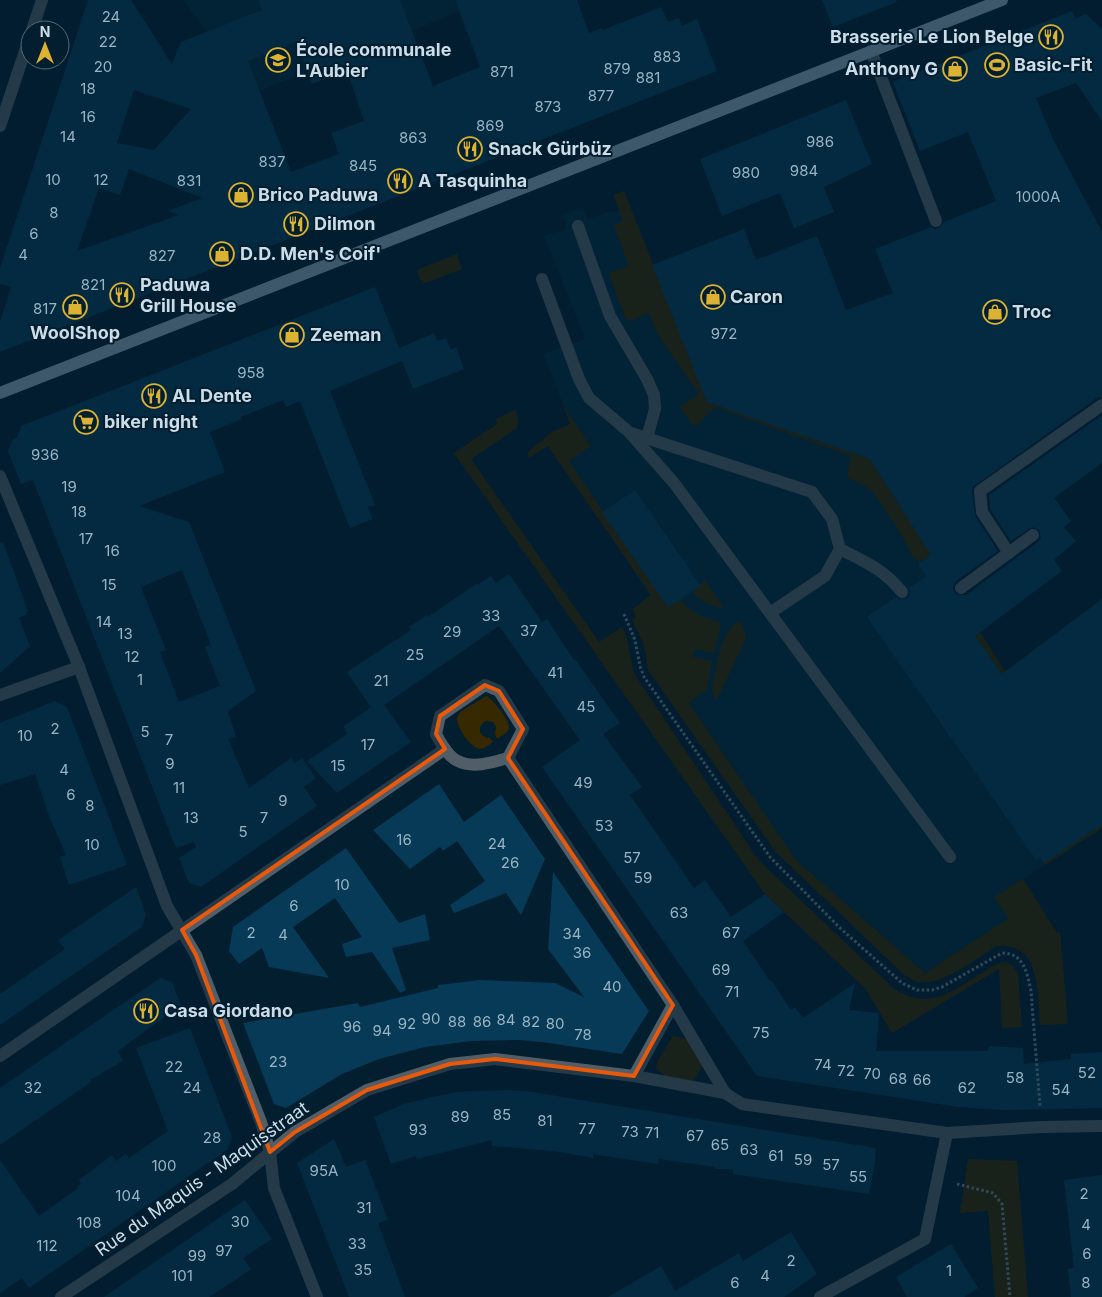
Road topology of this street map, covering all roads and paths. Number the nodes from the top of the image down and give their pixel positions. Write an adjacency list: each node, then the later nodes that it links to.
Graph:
1 (42, 0): 3 (street)
2 (1002, 0): 4 (main road)
3 (35, 20)
4 (871, 51): 7 (street); 10 (main road)
5 (20, 66): 6 (street)
6 (0, 126)
7 (936, 221)
8 (578, 226): 13 (street)
9 (542, 279): 12 (street)
10 (0, 393)
11 (1102, 405): 17 (street)
12 (629, 432): 13 (street); 20 (street)
13 (647, 438): 16 (street)
14 (0, 476): 22 (street)
15 (1033, 535): 17 (street)
16 (840, 549): 19 (street); 20 (street)
17 (1009, 553): 18 (street)
18 (961, 588)
19 (902, 592)
20 (770, 613): 26 (street)
21 (624, 614): 33 (path)
22 (79, 667): 23 (street); 27 (street)
23 (0, 695)
24 (445, 748): 25 (street); 25 (street); 27 (street)
25 (508, 758): 28 (street)
26 (950, 858)
27 (182, 930): 29 (street); 35 (street)
28 (674, 1005): 30 (street); 31 (street)
29 (0, 1056)
30 (634, 1076): 31 (street, Rue du Maquis - Maquisstraat); 35 (street, Rue du Maquis - Maquisstraat)
31 (725, 1093): 34 (street, Rue du Maquis - Maquisstraat)
32 (1102, 1126): 33 (street, Rue du Maquis - Maquisstraat)
33 (1041, 1127): 34 (street, Rue du Maquis - Maquisstraat)
34 (947, 1134): 36 (street)
35 (270, 1152): 37 (street, Rue du Maquis - Maquisstraat); 38 (street)
36 (938, 1179): 39 (street); 40 (path)
37 (61, 1297)
38 (317, 1297)
39 (820, 1297)
40 (1010, 1297)

